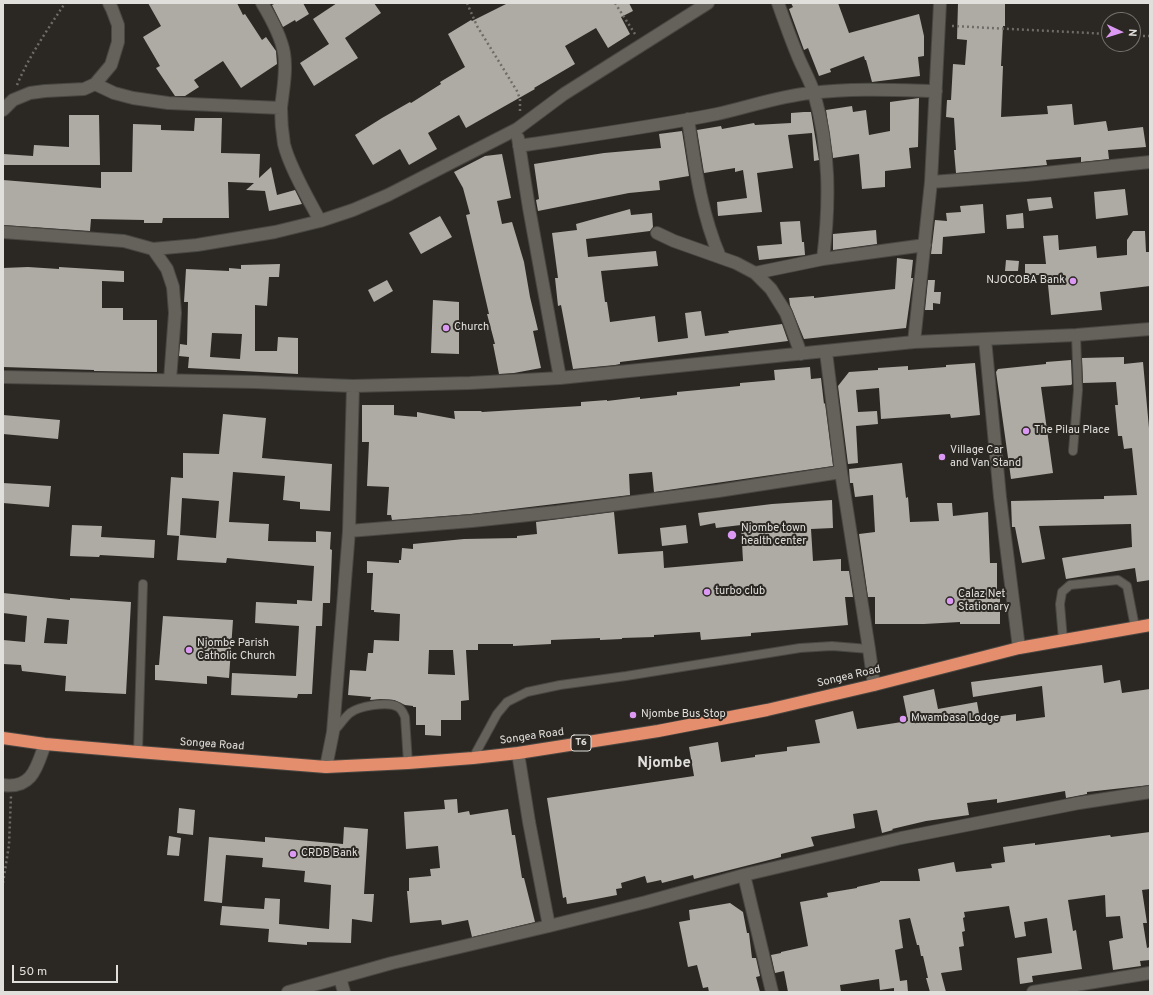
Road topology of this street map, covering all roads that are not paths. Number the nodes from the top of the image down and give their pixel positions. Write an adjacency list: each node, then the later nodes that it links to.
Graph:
1 (109, 3): 6 (street)
2 (262, 3): 9 (street)
3 (708, 3): 12 (street)
4 (778, 3): 8 (street)
5 (940, 3): 7 (street)
6 (95, 84): 9 (street); 10 (street)
7 (936, 91): 8 (street); 15 (street)
8 (814, 92): 11 (street); 22 (street)
9 (281, 108): 16 (street)
10 (3, 110)
11 (688, 119): 13 (street); 21 (street)
12 (517, 129): 13 (street); 16 (street)
13 (519, 146): 31 (street)
14 (1150, 162): 15 (street)
15 (932, 182): 19 (street)
16 (320, 221): 20 (street)
17 (3, 232): 20 (street)
18 (657, 233): 21 (street)
19 (924, 245): 22 (street); 27 (street)
20 (153, 249): 32 (street)
21 (720, 257): 23 (street)
22 (823, 259): 23 (street)
23 (755, 273): 29 (street)
24 (1150, 329): 25 (street)
25 (1076, 335): 26 (street); 34 (lane)
26 (985, 339): 27 (street); 41 (street)
27 (914, 342): 28 (street)
28 (826, 352): 29 (street); 35 (street)
29 (801, 354): 31 (street)
30 (3, 377): 32 (street)
31 (560, 378): 33 (street)
32 (170, 380): 33 (street)
33 (353, 386): 36 (street)
34 (1073, 451)
35 (841, 472): 36 (street); 42 (street)
36 (349, 531): 44 (street)
37 (143, 584): 47 (lane)
38 (1150, 625): 39 (highway, Songea Road / T6)
39 (1135, 627): 40 (highway, Songea Road / T6); 40 (lane)
40 (1063, 640): 41 (highway, Songea Road / T6)
41 (1019, 648): 43 (highway, Songea Road / T6)
42 (869, 649): 43 (street); 49 (lane)
43 (874, 685): 48 (highway, Songea Road / T6)
44 (333, 732): 50 (lane); 51 (street)
45 (3, 738): 46 (highway, Songea Road / T6)
46 (45, 744): 47 (highway, Songea Road / T6); 52 (street)
47 (138, 752): 51 (highway, Songea Road / T6)
48 (518, 753): 49 (highway, Songea Road / T6); 55 (street)
49 (473, 758): 50 (highway, Songea Road / T6)
50 (408, 763): 51 (highway, Songea Road / T6)
51 (326, 767)
52 (7, 785)
53 (1150, 792): 54 (street)
54 (744, 875): 55 (street); 60 (street)
55 (549, 926): 57 (street)
56 (1150, 973): 61 (street)
57 (340, 978): 58 (street); 59 (street)
58 (288, 992)
59 (344, 992)
60 (772, 992)
61 (1033, 992)

